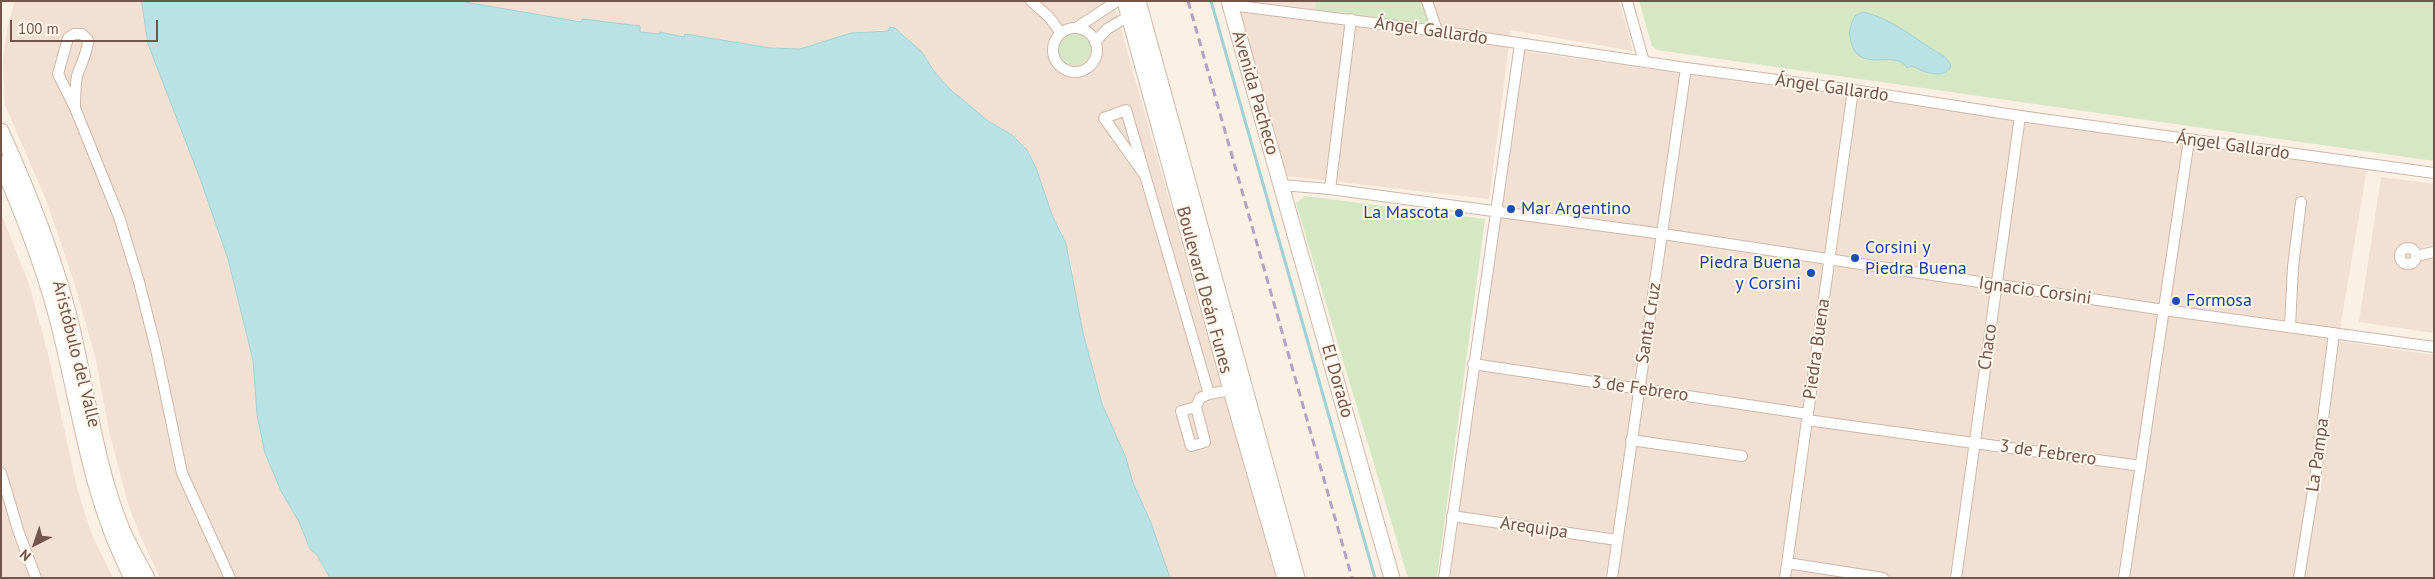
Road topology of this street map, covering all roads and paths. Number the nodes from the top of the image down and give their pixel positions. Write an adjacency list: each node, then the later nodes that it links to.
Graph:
1 (1032, 1): 10 (street)
2 (1117, 1): 8 (street)
3 (1427, 1): 9 (street)
4 (1627, 1): 13 (street)
5 (1229, 3): 7 (street, Ángel Gallardo); 23 (street, Avenida Pacheco)
6 (1133, 7): 11 (street); 38 (street, Boulevard Deán Funes); 55 (street, Boulevard Deán Funes)
7 (1351, 19): 9 (street, Ángel Gallardo); 24 (street)
8 (1076, 28): 10 (street); 11 (street)
9 (1437, 31): 12 (street, Ángel Gallardo)
10 (1061, 33): 11 (street)
11 (1095, 42)
12 (1520, 44): 13 (street, Ángel Gallardo); 26 (street)
13 (1644, 62): 14 (street, Ángel Gallardo)
14 (1686, 68): 15 (street, Ángel Gallardo); 27 (street, Santa Cruz)
15 (1853, 90): 17 (street, Ángel Gallardo); 30 (street, Piedra Buena)
16 (75, 108): 16 (street); 53 (street)
17 (2020, 116): 19 (street, Ángel Gallardo); 31 (street, Chaco)
18 (1, 131): 52 (street, Aristóbulo del Valle)
19 (2189, 140): 21 (street, Ángel Gallardo); 32 (street)
20 (1, 163): 51 (street, Aristóbulo del Valle)
21 (2434, 173)
22 (1144, 174): 22 (street); 39 (street)
23 (1281, 185): 24 (street, Ignacio Corsini); 56 (street, El Dorado)
24 (1330, 189): 26 (street, Ignacio Corsini)
25 (2301, 202): 33 (street)
26 (1495, 213): 27 (street, Ignacio Corsini); 36 (street)
27 (1663, 234): 30 (street, Ignacio Corsini); 37 (street, Santa Cruz)
28 (2434, 252): 29 (street)
29 (2416, 256)
30 (1830, 260): 31 (street, Ignacio Corsini); 41 (street, Piedra Buena)
31 (1997, 285): 32 (street, Ignacio Corsini); 43 (street, Chaco)
32 (2164, 310): 33 (street, Ignacio Corsini); 45 (street)
33 (2290, 326): 34 (street, Ignacio Corsini)
34 (2334, 333): 35 (street, Ignacio Corsini); 63 (street, La Pampa)
35 (2434, 347)
36 (1473, 364): 37 (street, 3 de Febrero); 47 (street)
37 (1639, 389): 41 (street, 3 de Febrero); 42 (street, Santa Cruz)
38 (1231, 390): 39 (street); 54 (street, Boulevard Deán Funes)
39 (1209, 394): 40 (street)
40 (1196, 407)
41 (1807, 417): 43 (street, 3 de Febrero); 49 (street, Piedra Buena)
42 (1631, 440): 44 (street); 48 (street, Santa Cruz)
43 (1974, 443): 45 (street, 3 de Febrero); 61 (street, Chaco)
44 (1742, 456)
45 (2141, 466): 62 (street)
46 (1, 473): 50 (street)
47 (1452, 516): 48 (street, Arequipa); 57 (street)
48 (1617, 540): 58 (street, Santa Cruz)
49 (1787, 562): 59 (street, Piedra Buena); 60 (street)
50 (36, 578)
51 (132, 578)
52 (147, 578)
53 (230, 578)
54 (1286, 578)
55 (1298, 578)
56 (1392, 578)
57 (1444, 578)
58 (1612, 578)
59 (1785, 578)
60 (1883, 578)
61 (1956, 578)
62 (2124, 578)
63 (2299, 578)

